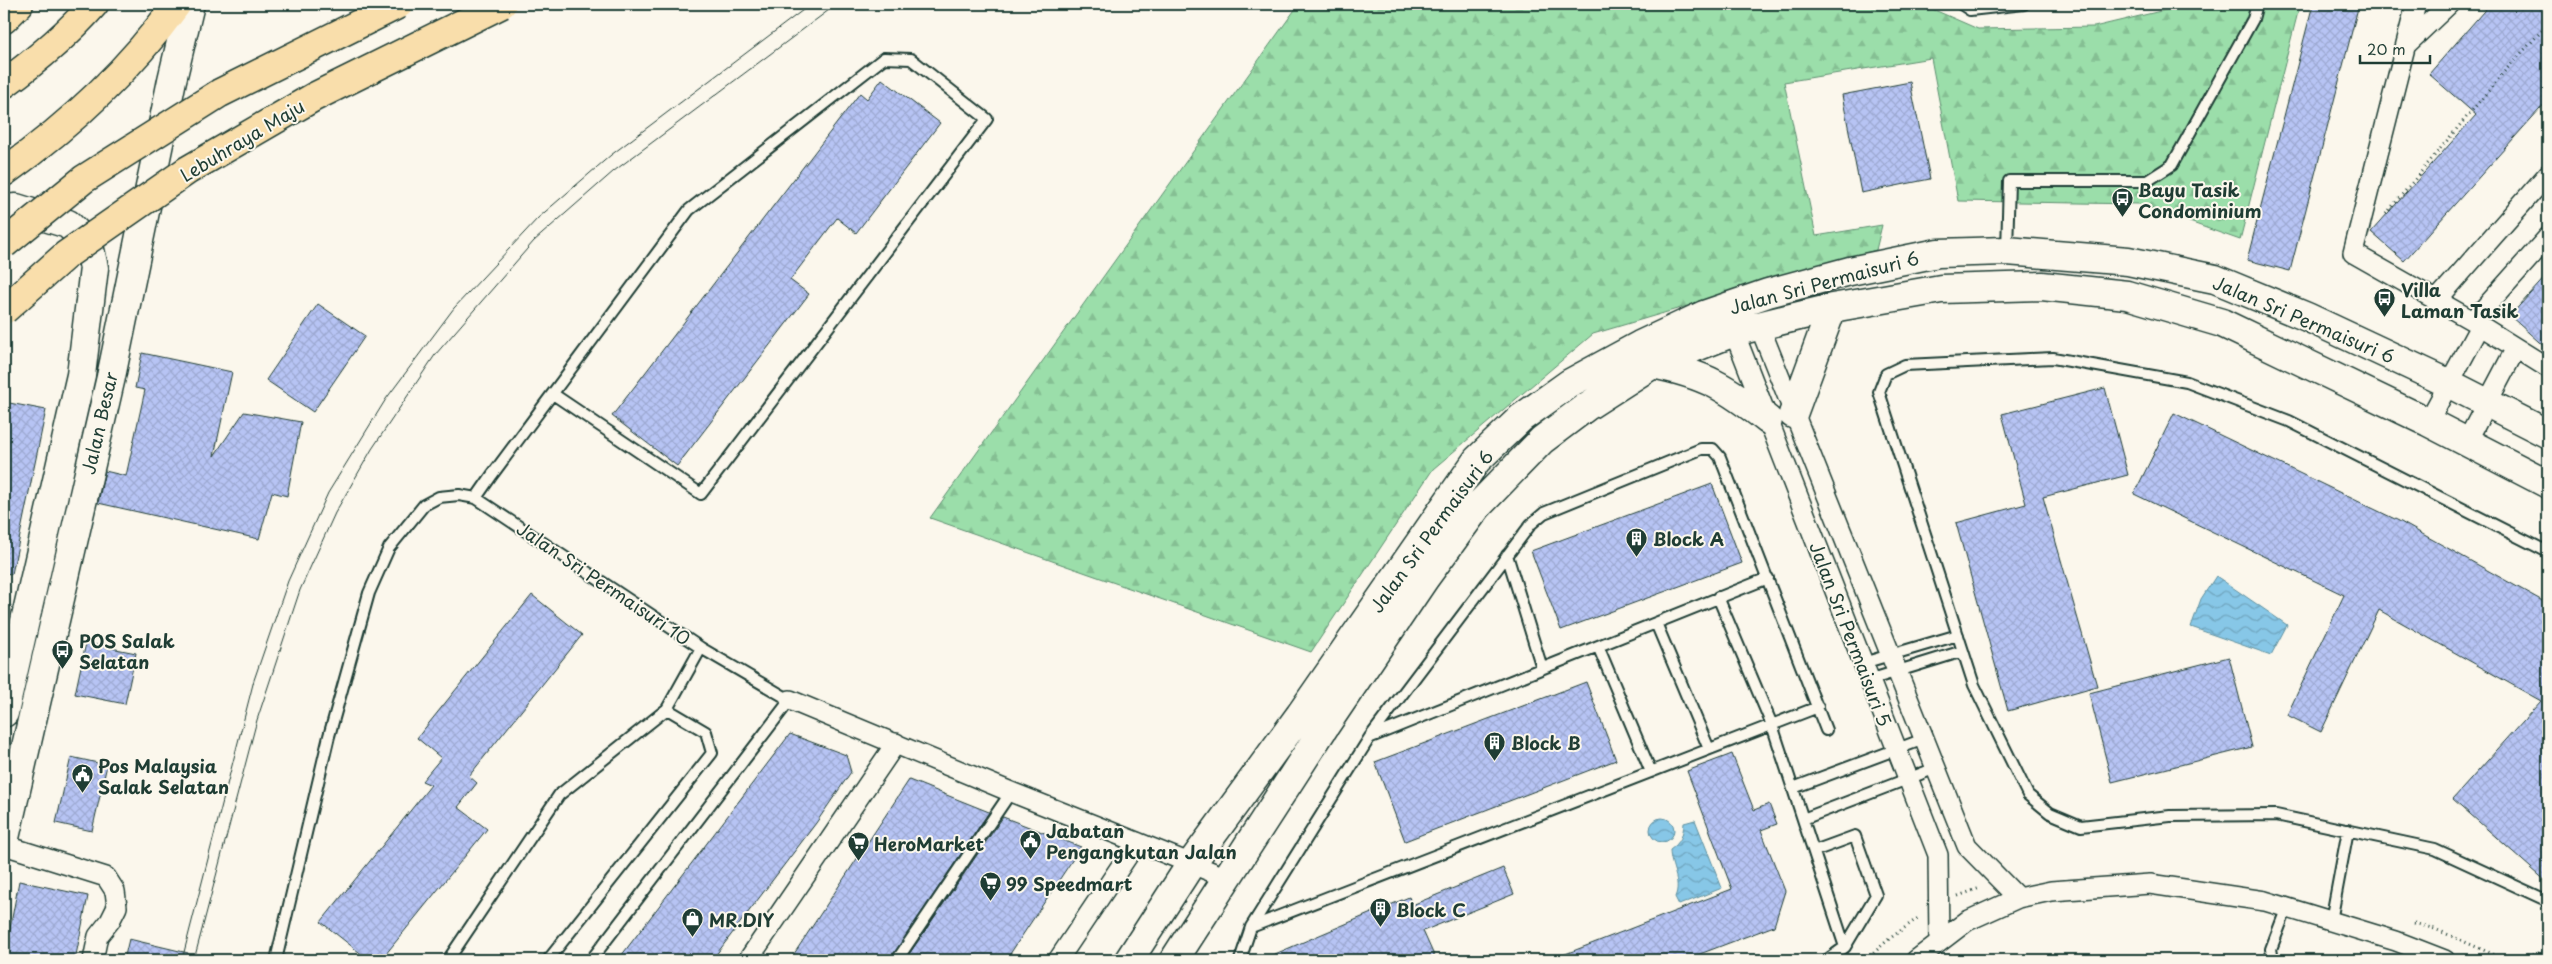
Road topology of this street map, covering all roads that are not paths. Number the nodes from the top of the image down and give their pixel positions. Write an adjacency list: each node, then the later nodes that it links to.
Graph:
1 (94, 4): 12 (highway)
2 (177, 4): 13 (highway)
3 (190, 4): 38 (street, Jalan Besar)
4 (398, 4): 17 (highway, bridge)
5 (502, 4): 22 (highway, Lebuhraya Maju, bridge)
6 (1961, 4): 7 (lane)
7 (2024, 4)
8 (2257, 4): 18 (lane)
9 (2416, 4): 11 (street)
10 (2449, 4): 11 (street)
11 (2406, 44): 20 (street)
12 (4, 84)
13 (4, 172)
14 (2548, 174): 20 (street)
15 (4, 209): 37 (street, Jalan Besar)
16 (2548, 237): 25 (street)
17 (4, 244)
18 (2007, 251): 19 (street, Jalan Sri Permaisuri 6); 29 (street, Jalan Sri Permaisuri 6)
19 (1768, 293): 23 (street, Jalan Sri Permaisuri 6); 24 (street)
20 (2436, 301): 25 (street)
21 (1832, 308): 24 (street, Jalan Sri Permaisuri 6); 32 (street); 33 (street, Jalan Sri Permaisuri 6)
22 (4, 310)
23 (1704, 315): 24 (street); 74 (street, Jalan Sri Permaisuri 6)
24 (1745, 324): 27 (street, Jalan Sri Permaisuri 6); 32 (street, Jalan Sri Permaisuri 5); 32 (street, Jalan Sri Permaisuri 5)
25 (2477, 324): 26 (street); 29 (street)
26 (2516, 348): 28 (street); 31 (street)
27 (1653, 364): 32 (street); 75 (street, Jalan Sri Permaisuri 6)
28 (2548, 368)
29 (2448, 383): 31 (street, Jalan Sri Permaisuri 6); 33 (street)
30 (553, 394): 30 (lane); 39 (lane)
31 (2487, 402): 34 (street, Jalan Sri Permaisuri 6); 35 (street)
32 (1780, 417): 49 (street, Jalan Sri Permaisuri 5); 52 (street, Jalan Sri Permaisuri 5)
33 (2428, 422): 35 (street, Jalan Sri Permaisuri 6)
34 (2548, 434)
35 (2466, 441): 36 (street, Jalan Sri Permaisuri 6)
36 (2548, 484)
37 (54, 489): 38 (street); 50 (street, Jalan Besar)
38 (82, 494): 72 (street, Jalan Besar)
39 (476, 498): 47 (lane, Jalan Sri Permaisuri 10); 84 (lane, Jalan Sri Permaisuri 10)
40 (2548, 552): 45 (lane)
41 (1508, 555): 42 (lane); 51 (lane); 59 (lane)
42 (1768, 578): 43 (lane); 54 (lane)
43 (1718, 597): 44 (lane); 57 (lane)
44 (1656, 623): 46 (lane); 62 (lane)
45 (1958, 635): 48 (lane); 49 (lane)
46 (1598, 646): 51 (lane); 65 (lane)
47 (701, 648): 53 (lane, Jalan Sri Permaisuri 10); 55 (lane)
48 (1963, 652): 49 (lane); 70 (lane)
49 (1893, 663): 52 (lane); 52 (lane); 60 (street, Jalan Sri Permaisuri 5)
50 (9, 665): 56 (street, Jalan Besar)
51 (1542, 668): 59 (lane)
52 (1866, 671): 63 (street, Jalan Sri Permaisuri 5)
53 (790, 700): 61 (street, Jalan Sri Permaisuri 10); 87 (lane)
54 (1818, 707): 57 (lane); 58 (lane)
55 (667, 709): 85 (lane); 86 (lane)
56 (4, 713)
57 (1772, 725): 62 (lane); 67 (lane)
58 (1826, 730)
59 (1370, 737): 80 (lane)
60 (1924, 739): 63 (lane); 64 (street, Jalan Sri Permaisuri 5)
61 (896, 743): 68 (street, Jalan Sri Permaisuri 10); 88 (street)
62 (1709, 749): 65 (lane)
63 (1896, 750): 66 (street, Jalan Sri Permaisuri 5); 67 (lane)
64 (1936, 768): 66 (lane); 76 (street, Jalan Sri Permaisuri 5)
65 (1651, 772): 80 (lane)
66 (1908, 779): 69 (lane); 81 (street, Jalan Sri Permaisuri 5)
67 (1793, 788): 69 (lane)
68 (1010, 792): 71 (street, Jalan Sri Permaisuri 10); 89 (lane)
69 (1803, 818): 73 (lane)
70 (2348, 830): 77 (lane); 79 (lane)
71 (1138, 842): 74 (street, Jalan Sri Permaisuri 10); 90 (street)
72 (4, 843): 83 (street)
73 (1814, 851): 82 (lane); 82 (lane)
74 (1191, 864): 75 (street, Jalan Sri Permaisuri 10); 91 (street, Jalan Sri Permaisuri 6)
75 (1227, 878): 92 (street, Jalan Sri Permaisuri 6)
76 (2018, 898): 78 (street); 81 (street)
77 (2548, 901)
78 (2287, 908): 79 (street); 96 (lane)
79 (2331, 921): 97 (street)
80 (1251, 927): 93 (lane)
81 (1939, 941): 95 (street)
82 (1845, 947): 94 (lane)
83 (93, 960)
84 (276, 960)
85 (448, 960)
86 (548, 960)
87 (592, 960)
88 (748, 960)
89 (897, 960)
90 (1058, 960)
91 (1129, 960)
92 (1174, 960)
93 (1240, 960)
94 (1827, 960)
95 (1916, 960)
96 (2273, 960)
97 (2445, 960)

